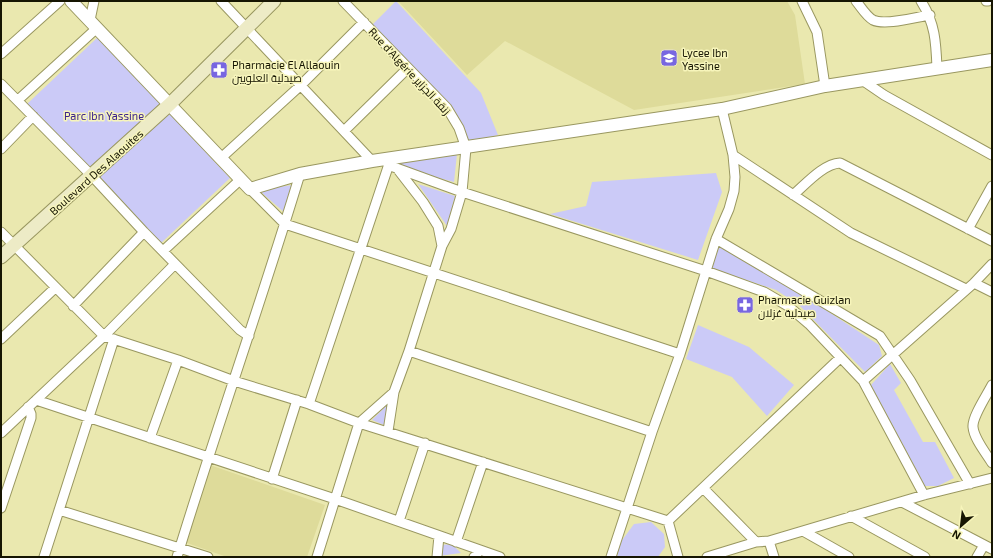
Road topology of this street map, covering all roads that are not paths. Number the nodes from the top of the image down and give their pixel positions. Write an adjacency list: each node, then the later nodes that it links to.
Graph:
1 (60, 1): 14 (street)
2 (71, 1): 12 (street)
3 (94, 1): 12 (street)
4 (221, 1): 13 (street)
5 (274, 1): 13 (main road, Boulevard Des Alaouites)
6 (343, 1): 11 (street, Rue d'Algérie زنقة الجزاير)
7 (802, 1): 20 (street)
8 (856, 1): 10 (street)
9 (920, 1): 10 (street)
10 (930, 15): 17 (street)
11 (364, 22): 16 (street, Rue d'Algérie زنقة الجزاير); 19 (street)
12 (93, 24): 22 (street); 23 (street)
13 (248, 28): 19 (street); 23 (main road, Boulevard Des Alaouites)
14 (1, 54)
15 (992, 60): 17 (street)
16 (408, 68): 26 (street); 27 (street, Rue d'Algérie زنقة الجزاير)
17 (938, 68): 18 (street)
18 (862, 80): 20 (street); 30 (street)
19 (300, 86): 26 (street); 31 (street)
20 (825, 86): 24 (street)
21 (2, 88): 22 (street)
22 (18, 100): 25 (street)
23 (170, 104): 31 (street); 36 (main road, Boulevard Des Alaouites)
24 (722, 109): 27 (street); 29 (street)
25 (33, 116): 28 (street); 36 (street)
26 (344, 131): 32 (street)
27 (466, 148): 33 (street); 40 (street)
28 (1, 149)
29 (732, 155): 41 (street); 46 (street)
30 (992, 155)
31 (221, 158): 37 (street)
32 (372, 161): 33 (street); 35 (street)
33 (389, 162): 34 (street); 50 (street)
34 (398, 170): 40 (street); 49 (street)
35 (300, 174): 39 (street); 42 (street)
36 (92, 176): 45 (street); 48 (main road, Boulevard Des Alaouites)
37 (241, 179): 39 (street); 51 (street)
38 (992, 186): 43 (street)
39 (250, 188): 42 (street)
40 (462, 192): 49 (street); 55 (street)
41 (793, 195): 43 (street); 59 (street)
42 (285, 224): 50 (street); 64 (street)
43 (968, 229): 47 (street)
44 (1, 232): 48 (street)
45 (144, 232): 51 (street); 61 (street)
46 (716, 239): 55 (street); 68 (street)
47 (992, 241)
48 (14, 245): 52 (main road, Boulevard Des Alaouites); 58 (street)
49 (442, 246): 56 (street)
50 (361, 248): 56 (street); 77 (street)
51 (163, 251): 53 (street)
52 (1, 257)
53 (175, 264): 63 (street); 64 (street)
54 (992, 264): 57 (street)
55 (706, 271): 67 (street); 69 (street)
56 (434, 273): 66 (street); 67 (street)
57 (974, 283): 59 (street); 60 (street)
58 (55, 288): 61 (street); 62 (street)
59 (966, 289): 68 (street)
60 (992, 292)
61 (73, 306): 63 (street)
62 (3, 334)
63 (104, 336): 65 (street); 75 (street)
64 (249, 336): 71 (street)
65 (114, 339): 70 (street); 79 (street)
66 (409, 351): 74 (street); 82 (street)
67 (680, 354): 82 (street)
68 (891, 355): 72 (street); 91 (street)
69 (840, 358): 72 (street); 92 (street)
70 (178, 360): 71 (street); 84 (street)
71 (234, 381): 76 (street); 86 (street)
72 (863, 381): 93 (street)
73 (992, 385): 88 (street)
74 (394, 392): 80 (street); 81 (street)
75 (36, 400): 78 (street); 79 (street)
76 (297, 400): 77 (street); 90 (street)
77 (309, 404): 80 (street)
78 (28, 407): 83 (street); 96 (street)
79 (89, 418): 84 (street); 98 (street)
80 (359, 423): 81 (street); 94 (street)
81 (388, 431): 85 (street)
82 (652, 432): 97 (street)
83 (1, 433)
84 (150, 438): 86 (street)
85 (425, 443): 87 (street); 100 (street)
86 (207, 458): 90 (street); 108 (street)
87 (483, 462): 97 (street); 105 (street)
88 (992, 463)
89 (992, 478): 91 (street)
90 (272, 479): 94 (street)
91 (970, 484): 93 (street)
92 (703, 488): 101 (street); 106 (street)
93 (924, 495): 95 (street)
94 (335, 499): 100 (street); 113 (street)
95 (902, 502): 99 (street); 107 (street)
96 (1, 508)
97 (628, 509): 101 (street); 118 (street)
98 (59, 510): 108 (street); 110 (street)
99 (851, 516): 102 (street); 123 (street)
100 (399, 521): 103 (street)
101 (668, 521): 119 (street)
102 (803, 531): 104 (street); 122 (street)
103 (439, 536): 105 (street); 114 (street)
104 (769, 541): 106 (street); 121 (street)
105 (456, 542): 109 (street)
106 (756, 542): 120 (street)
107 (988, 547): 124 (street)
108 (180, 548): 111 (street); 112 (street)
109 (471, 548): 116 (street); 117 (street)
110 (44, 557)
111 (177, 557)
112 (208, 557)
113 (317, 557)
114 (437, 557)
115 (474, 557): 116 (street)
116 (478, 557)
117 (500, 557)
118 (611, 557)
119 (678, 557)
120 (707, 557)
121 (774, 557)
122 (849, 557)
123 (925, 557)
124 (977, 557)

